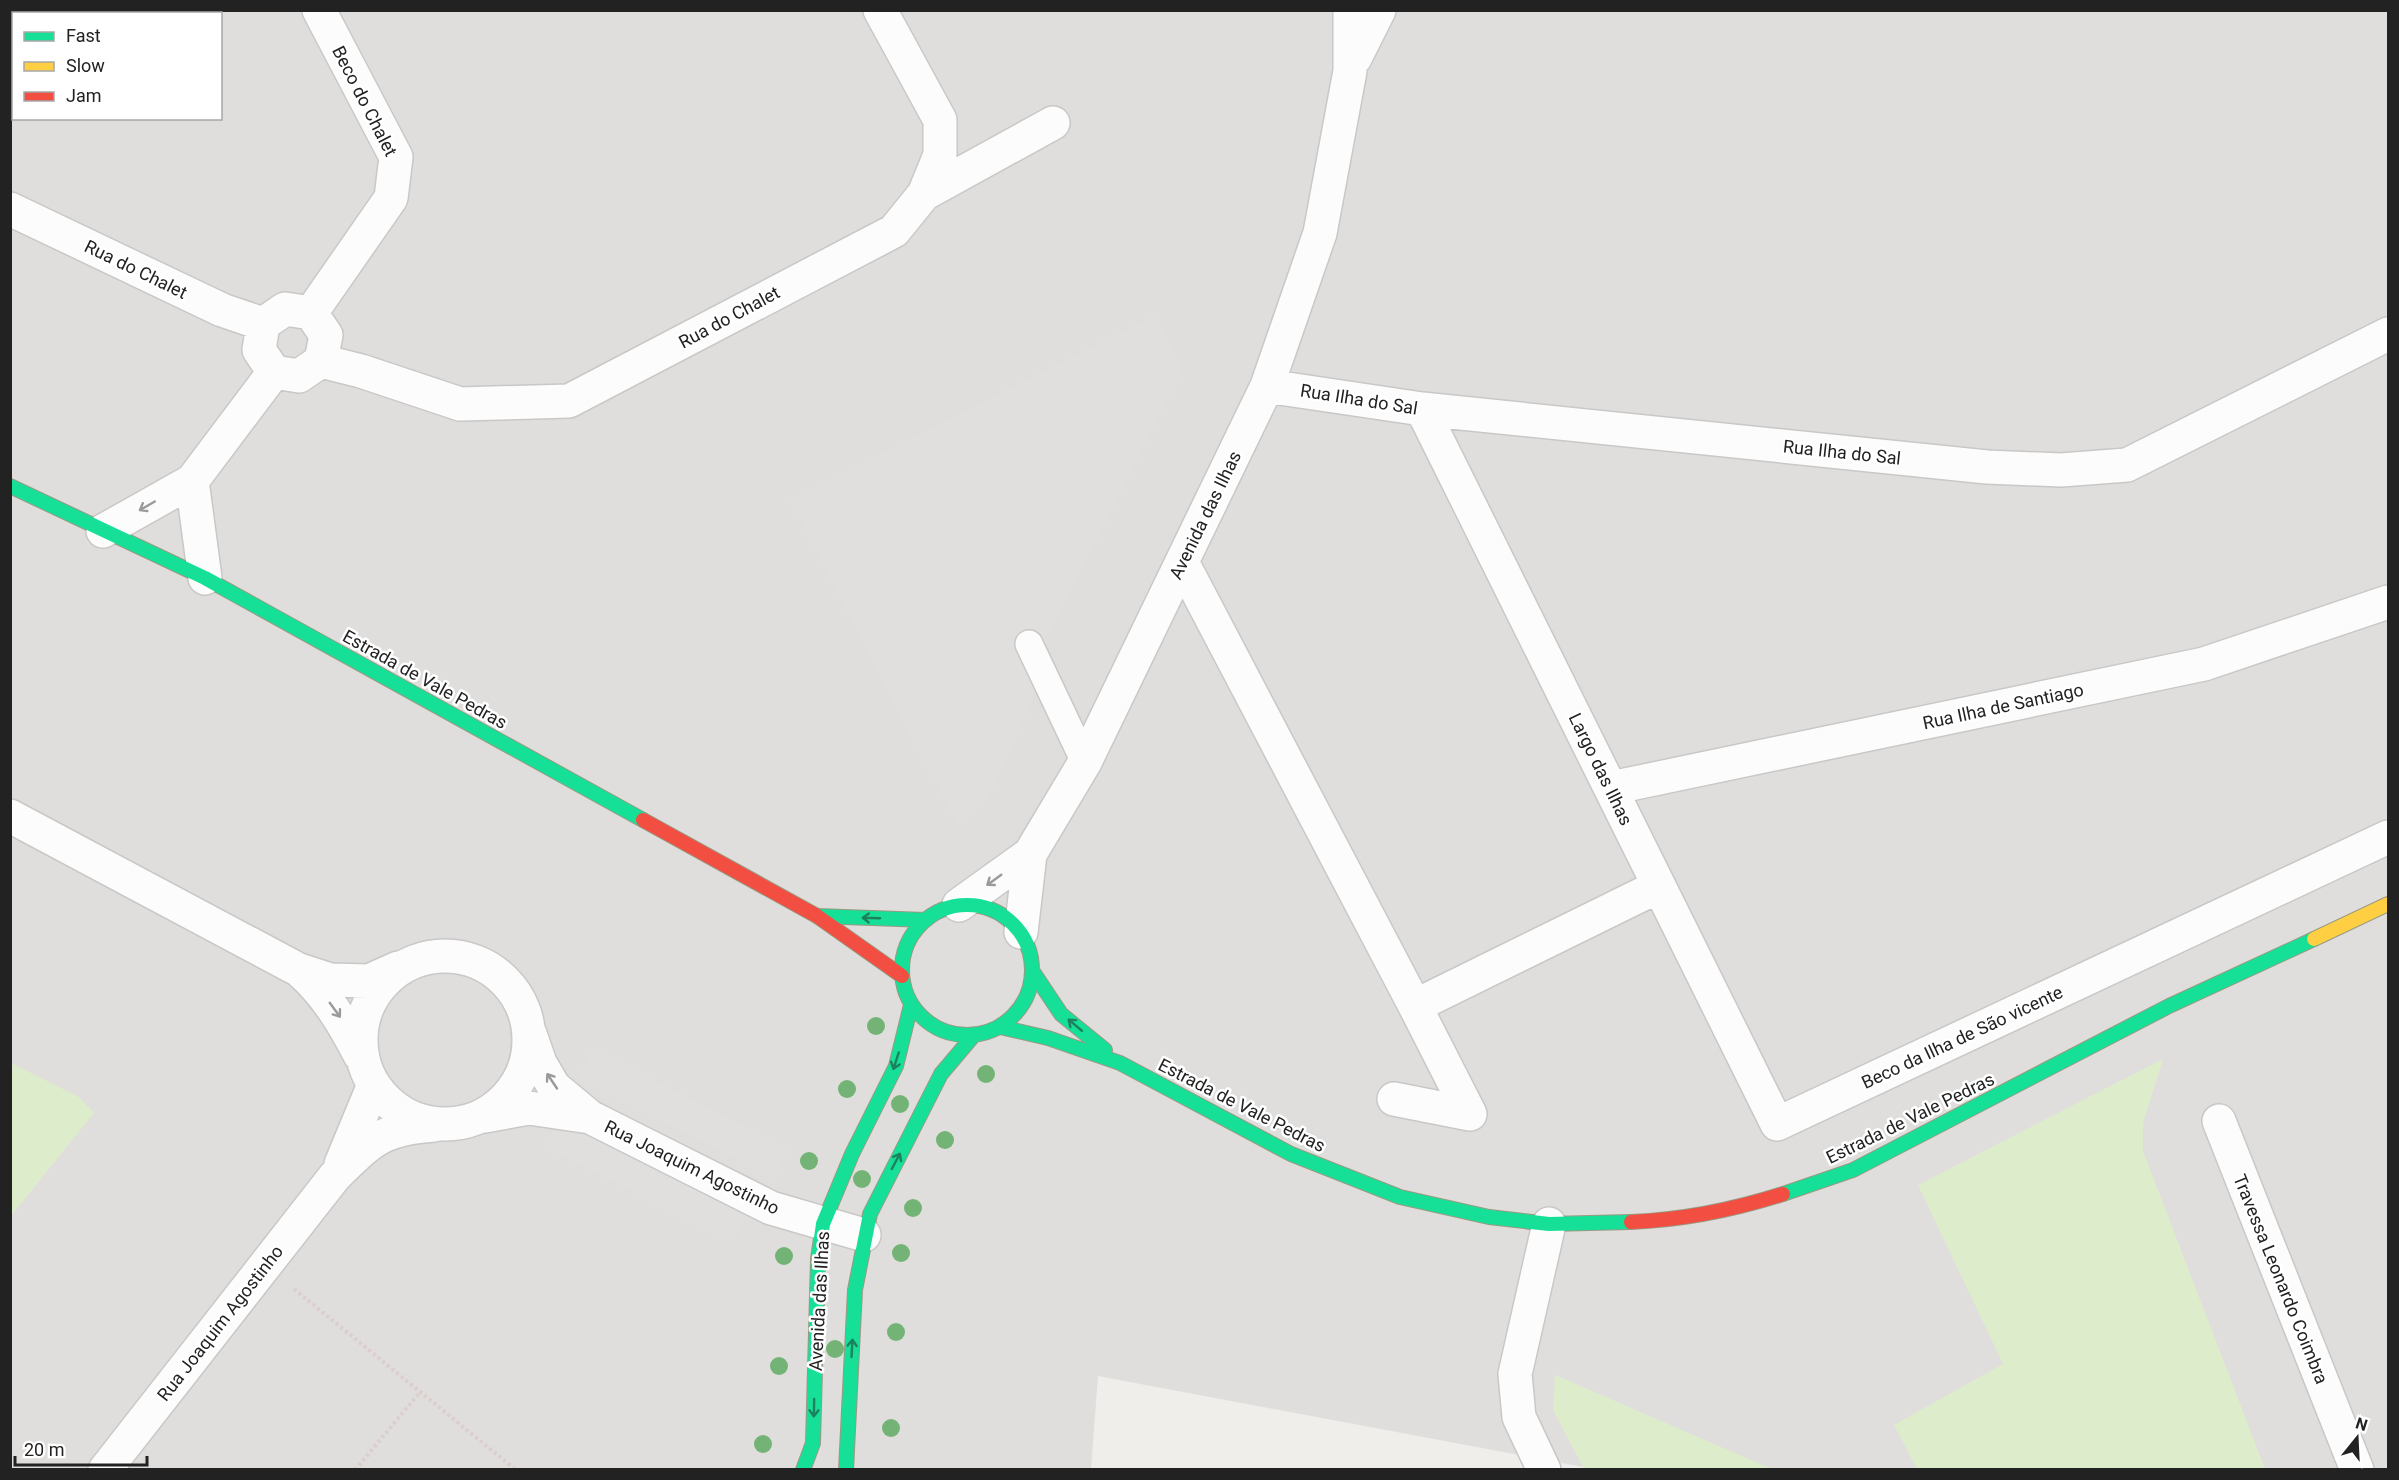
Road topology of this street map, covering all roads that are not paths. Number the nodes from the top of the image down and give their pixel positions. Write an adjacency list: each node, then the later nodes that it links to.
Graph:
1 (319, 10): 9 (street, Beco do Chalet)
2 (880, 10): 7 (street, Rua do Chalet)
3 (1350, 10): 5 (street, Avenida das Ilhas)
4 (1379, 10): 5 (street, Avenida das Ilhas)
5 (1350, 70): 14 (street, Avenida das Ilhas)
6 (1053, 123): 7 (street)
7 (924, 194): 12 (street, Rua do Chalet)
8 (10, 209): 10 (street, Rua do Chalet)
9 (311, 313): 10 (street); 12 (street)
10 (263, 324): 13 (street)
11 (2388, 334): 15 (street, Rua Ilha do Sal)
12 (321, 361): 13 (street)
13 (274, 372): 16 (street)
14 (1267, 386): 15 (street, Rua Ilha do Sal); 19 (street, Avenida das Ilhas)
15 (1422, 409): 24 (street, Largo das Ilhas)
16 (192, 480): 18 (street, one-way to 18); 20 (street)
17 (10, 486): 18 (main road, Estrada de Vale Pedras)
18 (103, 531): 20 (main road, Estrada de Vale Pedras)
19 (1182, 562): 23 (street, Avenida das Ilhas); 39 (street)
20 (205, 578): 31 (main road, Estrada de Vale Pedras)
21 (2388, 602): 24 (street, Rua Ilha de Santiago)
22 (1029, 644): 23 (lane)
23 (1085, 762): 27 (street, Avenida das Ilhas)
24 (1611, 788): 28 (street, Largo das Ilhas)
25 (10, 816): 35 (street, Rua Joaquim Agostinho)
26 (2388, 837): 28 (street, Beco da Ilha de São vicente)
27 (1030, 854): 30 (street, Avenida das Ilhas, one-way to 30); 33 (street)
28 (1659, 886): 39 (street)
29 (2388, 904): 52 (main road, Estrada de Vale Pedras)
30 (958, 905): 32 (main road); 33 (main road)
31 (817, 916): 32 (main road, Estrada de Vale Pedras, one-way to 31); 37 (main road, Estrada de Vale Pedras)
32 (926, 920): 37 (main road)
33 (1021, 932): 36 (main road)
34 (405, 964): 35 (street, Rua Joaquim Agostinho); 41 (street, Rua Joaquim Agostinho); 43 (street, Rua Joaquim Agostinho)
35 (299, 970): 43 (street, Rua Joaquim Agostinho, one-way to 43)
36 (1033, 972): 40 (main road); 44 (main road, Estrada de Vale Pedras, one-way to 36)
37 (902, 976): 38 (main road)
38 (911, 1005): 42 (main road); 51 (main road, Avenida das Ilhas, one-way to 51)
39 (1415, 1006): 46 (street)
40 (1000, 1027): 42 (main road); 44 (main road, Estrada de Vale Pedras)
41 (530, 1034): 47 (street, Rua Joaquim Agostinho, one-way to 41); 48 (street, Rua Joaquim Agostinho)
42 (974, 1035): 53 (main road, Avenida das Ilhas, one-way to 42)
43 (361, 1057): 45 (street, Rua Joaquim Agostinho)
44 (1120, 1063): 52 (main road, Estrada de Vale Pedras)
45 (373, 1087): 48 (street, Rua Joaquim Agostinho); 50 (street, Rua Joaquim Agostinho)
46 (1394, 1099)
47 (590, 1117): 48 (street, Rua Joaquim Agostinho); 51 (street, Rua Joaquim Agostinho)
48 (474, 1120): 50 (street, Rua Joaquim Agostinho)
49 (2218, 1121): 58 (street, Travessa Leonardo Coimbra)
50 (335, 1176): 54 (street, Rua Joaquim Agostinho)
51 (823, 1224): 53 (street, Rua Joaquim Agostinho); 55 (main road, Avenida das Ilhas, one-way to 55)
52 (1549, 1224): 57 (street)
53 (864, 1235): 56 (main road, Avenida das Ilhas, one-way to 53)
54 (105, 1470)
55 (803, 1470)
56 (846, 1470)
57 (1544, 1470)
58 (2357, 1470)

